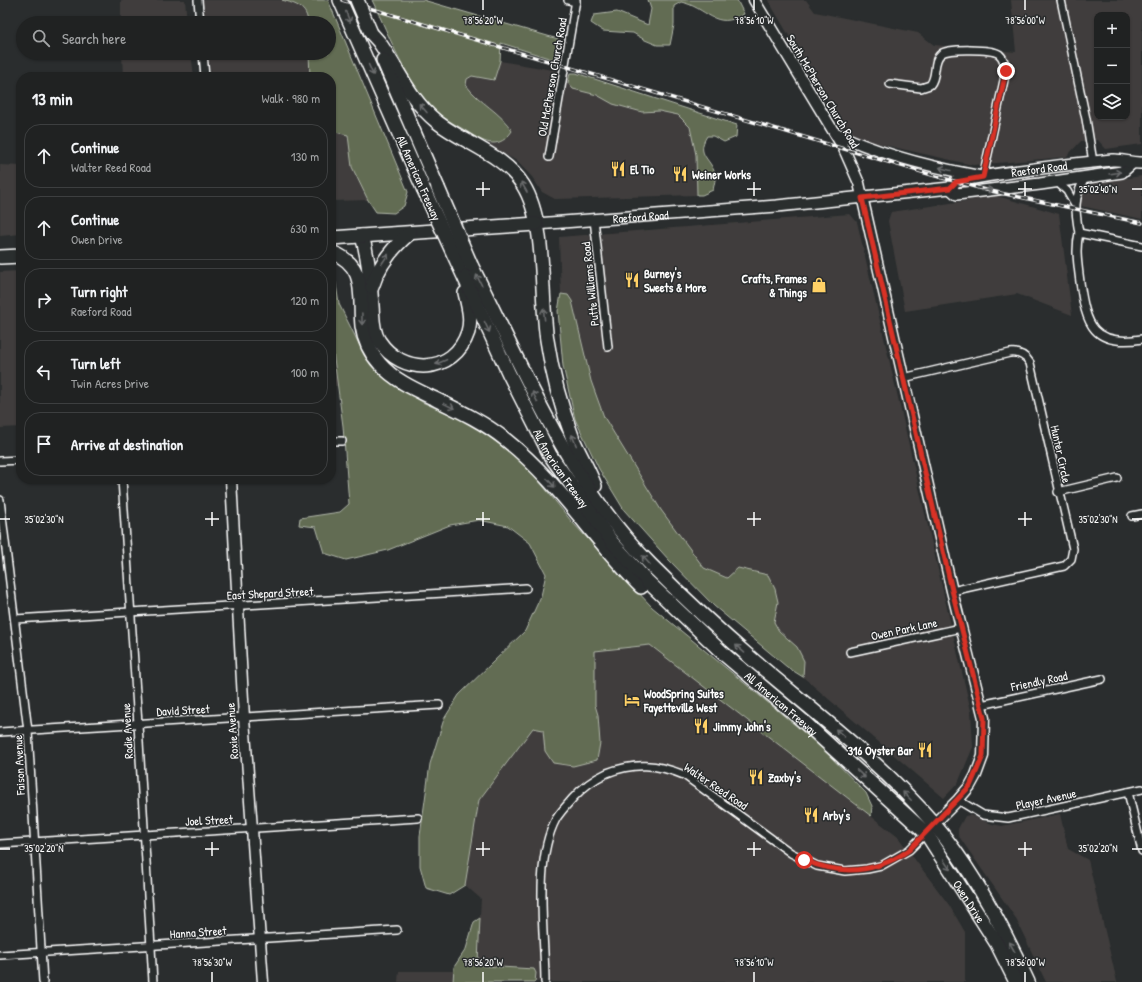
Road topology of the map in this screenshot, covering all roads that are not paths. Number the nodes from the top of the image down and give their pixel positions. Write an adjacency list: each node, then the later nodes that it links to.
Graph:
1 (198, 0): 8 (street)
2 (340, 0): 33 (highway, All American Freeway, one-way to 33, bridge)
3 (357, 0): 9 (highway, All American Freeway, bridge)
4 (568, 0): 7 (street)
5 (754, 0): 13 (main road, South McPherson Church Road)
6 (1062, 0): 15 (street)
7 (576, 1): 14 (street, Old McPherson Church Road)
8 (199, 16)
9 (375, 39): 24 (highway, one-way to 9); 33 (highway, All American Freeway, bridge)
10 (204, 60): 11 (street)
11 (205, 72)
12 (890, 84): 17 (street)
13 (834, 132): 17 (main road, one-way to 13); 21 (main road, South McPherson Church Road)
14 (549, 157)
15 (1092, 162): 16 (main road, Raeford Road); 17 (main road, Raeford Road)
16 (1137, 163): 18 (main road, Raeford Road, one-way to 16)
17 (983, 177): 20 (main road, Raeford Road)
18 (1084, 178): 19 (main road, Raeford Road); 22 (street)
19 (1057, 182): 20 (main road, Raeford Road, one-way to 19); 22 (street)
20 (950, 188): 21 (main road, Raeford Road)
21 (862, 198): 23 (main road, Raeford Road); 37 (main road)
22 (1075, 205): 26 (street)
23 (594, 219): 24 (main road, Raeford Road); 36 (street, Putte Williams Road)
24 (536, 224): 25 (highway, Raeford Road); 47 (highway, one-way to 24)
25 (410, 233): 27 (highway, Raeford Road); 34 (highway, one-way to 25)
26 (1079, 233): 29 (street); 35 (street)
27 (362, 236): 28 (highway, Raeford Road); 34 (highway)
28 (336, 238)
29 (1142, 246)
30 (336, 254): 34 (highway)
31 (16, 256): 32 (highway)
32 (0, 257)
33 (465, 265): 34 (highway, one-way to 34); 47 (highway, All American Freeway, one-way to 33); 57 (highway, All American Freeway, one-way to 57)
34 (366, 288): 57 (highway, one-way to 57)
35 (1142, 339)
36 (608, 347)
37 (903, 378): 45 (street, Hunter Circle); 51 (main road)
38 (336, 441): 39 (street)
39 (342, 441)
40 (16, 460): 41 (street)
41 (0, 462)
42 (1116, 478): 45 (street)
43 (122, 484): 53 (street, Rodie Avenue)
44 (231, 484): 52 (main road, Roxie Avenue)
45 (1058, 492): 51 (street, Hunter Circle)
46 (0, 500): 54 (street, Faison Avenue)
47 (608, 513): 69 (highway, All American Freeway, one-way to 47)
48 (1142, 514): 49 (street)
49 (1132, 516)
50 (526, 588): 52 (street, East Shepard Street)
51 (952, 590): 55 (main road)
52 (239, 606): 53 (street, East Shepard Street); 61 (main road, Roxie Avenue)
53 (131, 612): 54 (street, East Shepard Street); 62 (street, Rodie Avenue)
54 (15, 620): 63 (street, Faison Avenue)
55 (962, 628): 56 (street, Owen Park Lane); 60 (main road)
56 (850, 652)
57 (726, 656): 69 (highway, All American Freeway, one-way to 69)
58 (1102, 678): 60 (street, Friendly Road)
59 (439, 706): 61 (street, David Street)
60 (981, 706): 67 (main road)
61 (244, 718): 62 (street, David Street); 70 (main road, Roxie Avenue)
62 (138, 724): 63 (street, David Street); 71 (street, Rodie Avenue)
63 (28, 730): 64 (street, David Street); 72 (street, Faison Avenue)
64 (0, 732)
65 (1142, 789): 66 (street, Player Avenue)
66 (1128, 792): 67 (street, Player Avenue); 74 (street)
67 (958, 800): 69 (main road)
68 (418, 818): 70 (street, Joel Street)
69 (930, 828): 83 (street, Walter Reed Road); 84 (highway, Owen Drive, one-way to 84); 85 (highway, Owen Drive, one-way to 69)
70 (252, 829): 71 (street, Joel Street); 76 (main road, Roxie Avenue)
71 (144, 835): 72 (street, Joel Street); 77 (street, Rodie Avenue)
72 (34, 841): 73 (street, Joel Street); 78 (street, Faison Avenue)
73 (0, 844)
74 (1142, 851)
75 (397, 930): 76 (street, Hanna Street)
76 (260, 939): 77 (street, Hanna Street); 82 (main road, Roxie Avenue)
77 (151, 946): 78 (street, Hanna Street); 81 (street, Rodie Avenue)
78 (41, 953): 79 (street, Hanna Street); 80 (street, Faison Avenue)
79 (0, 956)
80 (42, 982)
81 (153, 982)
82 (263, 982)
83 (545, 982)
84 (1016, 982)
85 (1028, 982)

